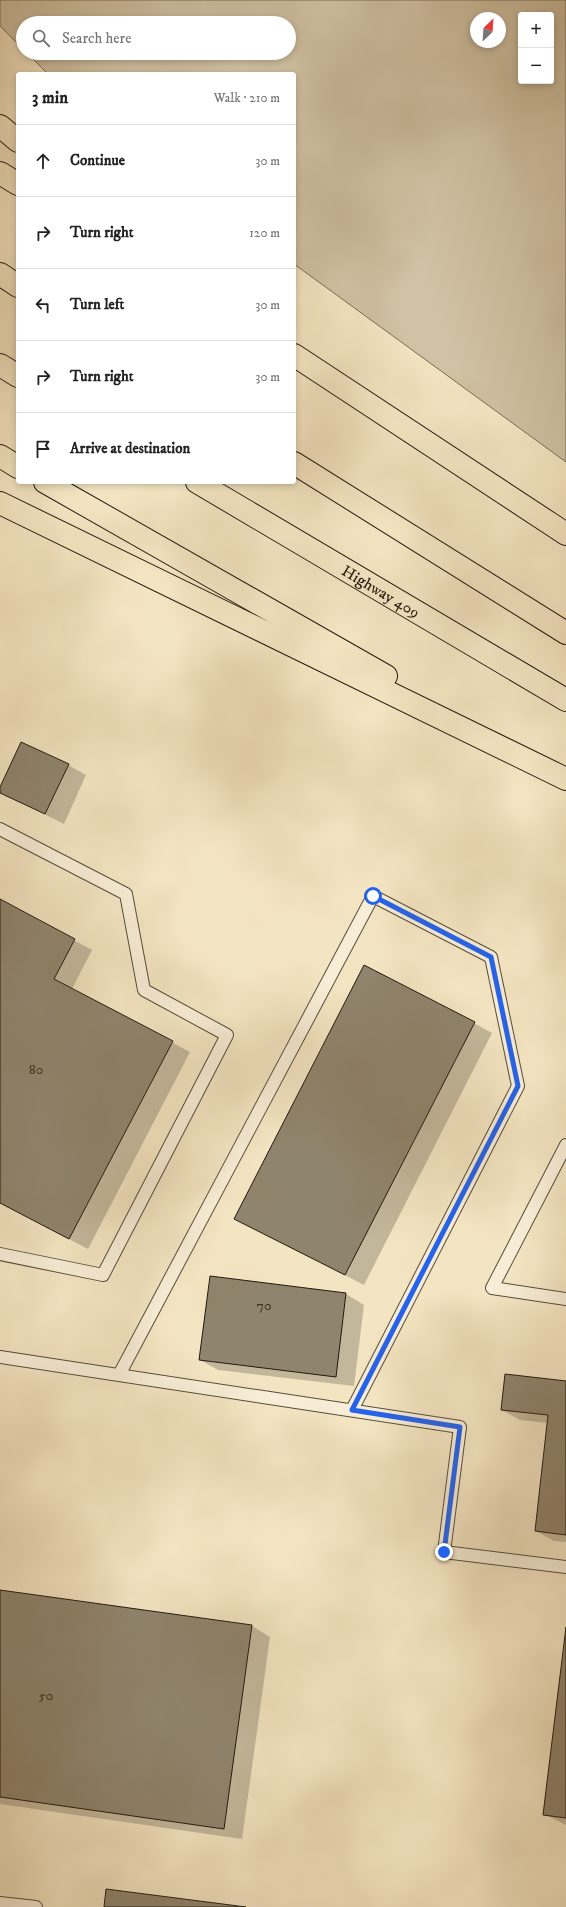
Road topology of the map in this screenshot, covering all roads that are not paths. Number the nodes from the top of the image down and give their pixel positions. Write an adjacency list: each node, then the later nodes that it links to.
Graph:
1 (0, 126): 2 (highway)
2 (16, 139)
3 (0, 173): 4 (highway)
4 (16, 183)
5 (0, 274): 6 (highway)
6 (16, 285)
7 (296, 356): 16 (highway)
8 (0, 365): 9 (highway)
9 (16, 375)
10 (0, 456): 12 (highway)
11 (296, 464): 17 (highway)
12 (16, 465)
13 (49, 484): 19 (highway)
14 (200, 484): 18 (highway, Highway 409)
15 (0, 503): 19 (highway)
16 (566, 534)
17 (566, 633)
18 (566, 700)
19 (566, 778)
20 (0, 829): 22 (lane)
21 (566, 1145): 23 (lane)
22 (0, 1254)
23 (566, 1299)
24 (0, 1357): 25 (lane)
25 (119, 1376): 26 (lane); 26 (lane)
26 (352, 1410): 27 (lane)
27 (566, 1567)
28 (0, 1903): 29 (lane)
29 (36, 1907)

